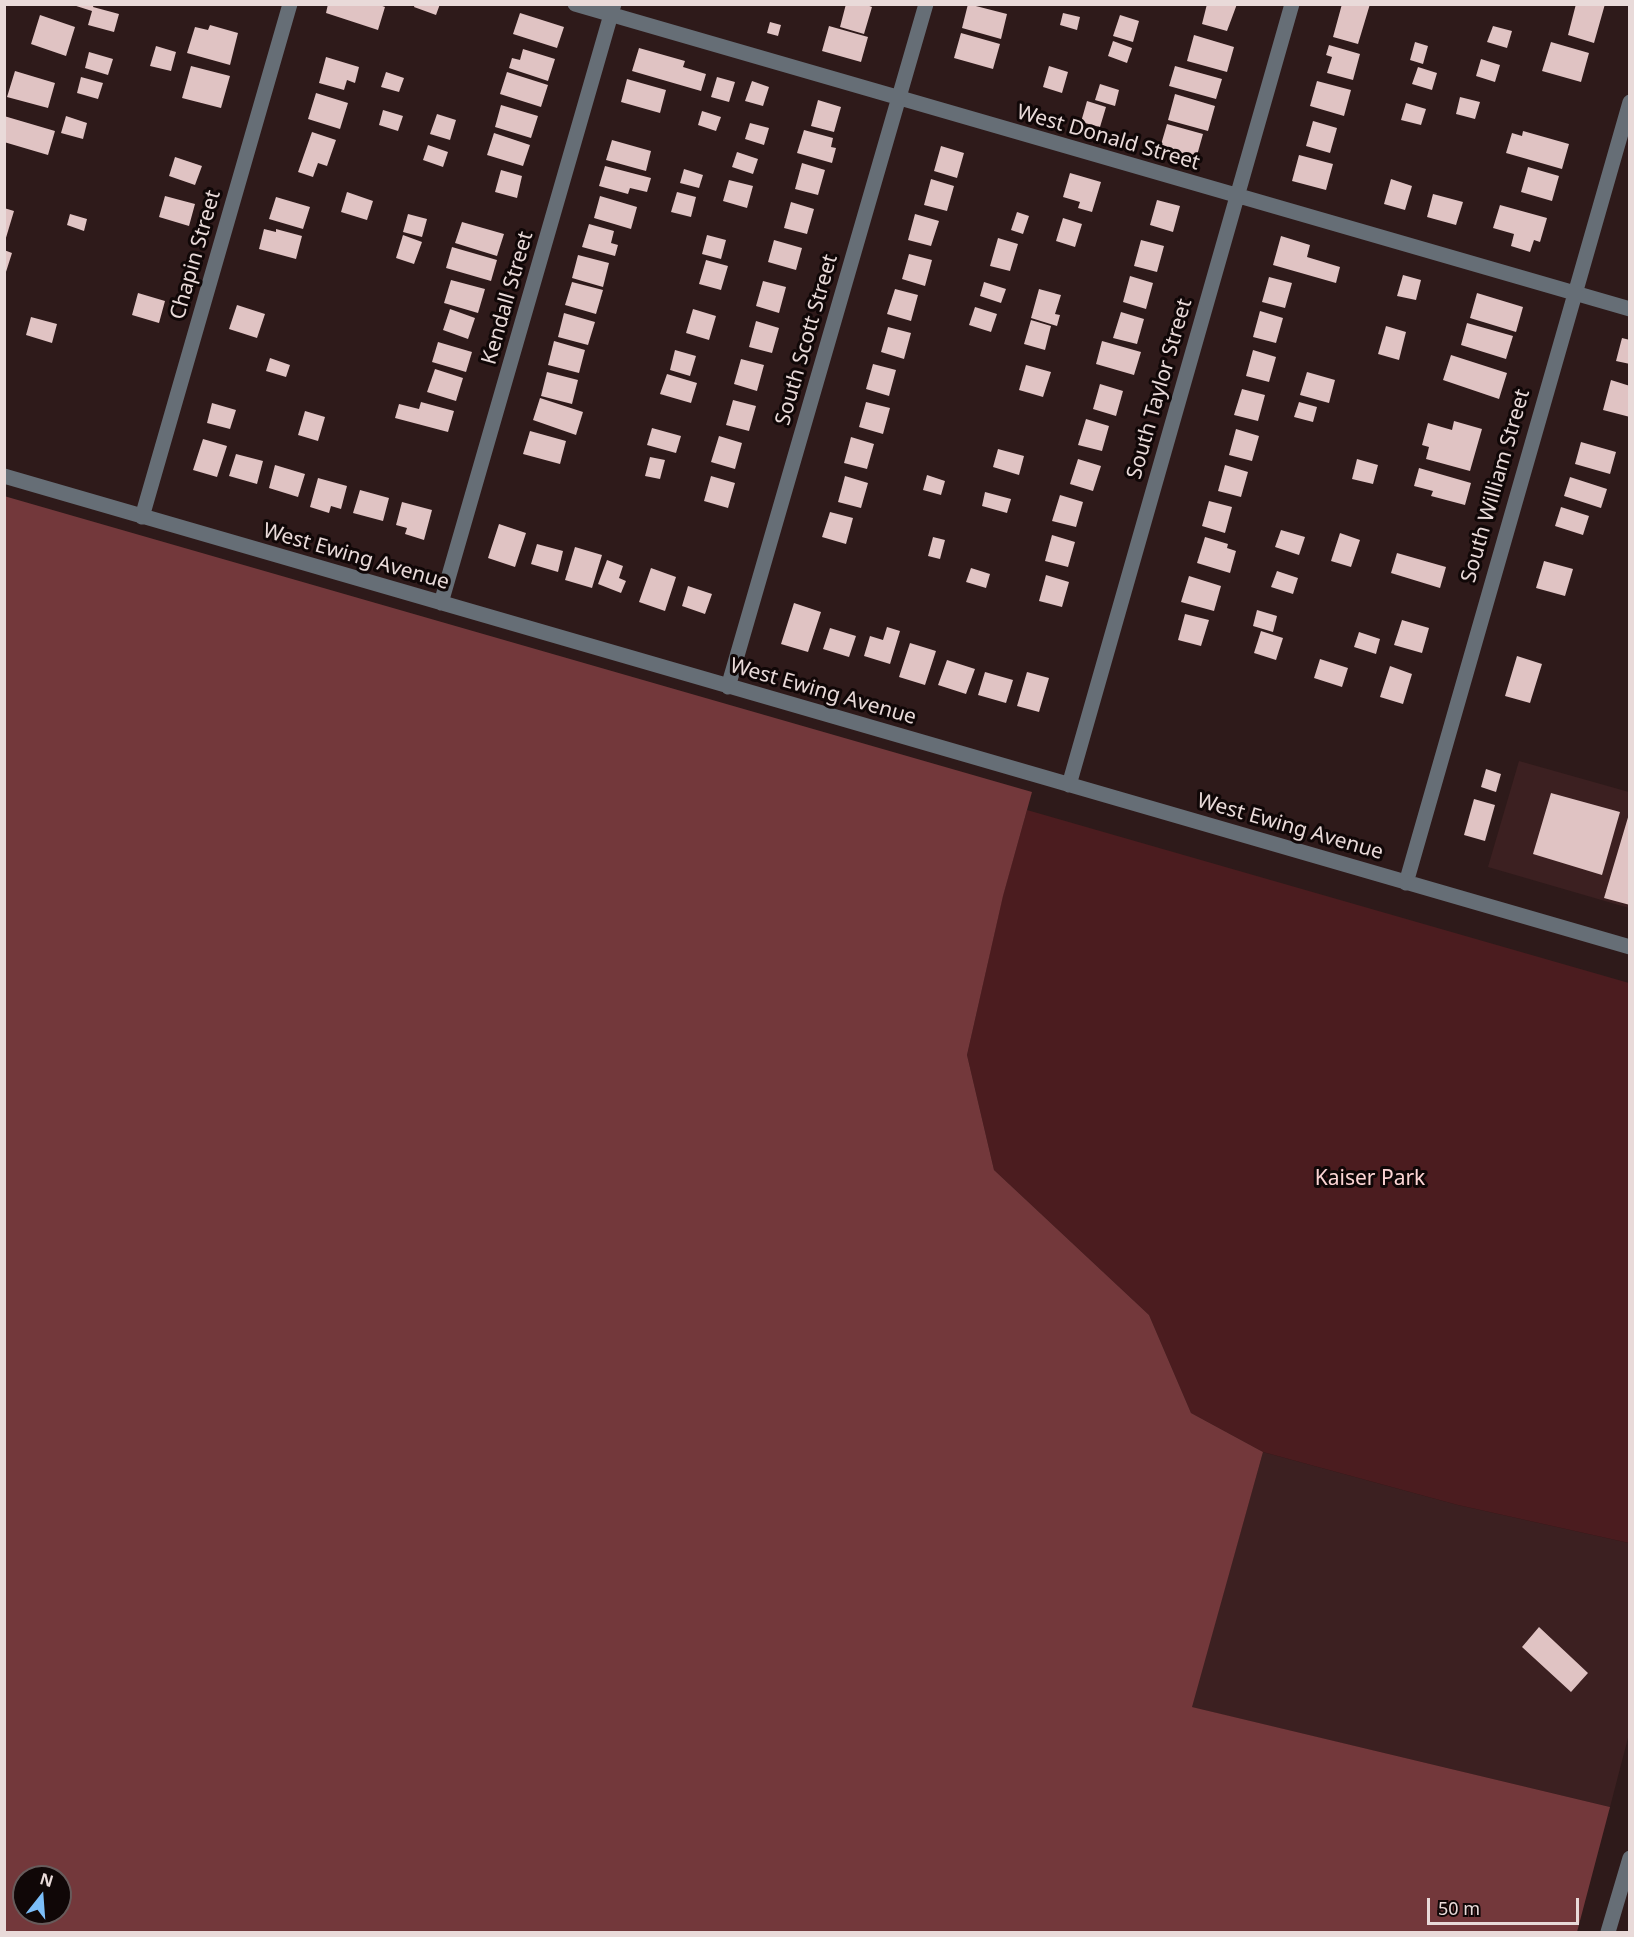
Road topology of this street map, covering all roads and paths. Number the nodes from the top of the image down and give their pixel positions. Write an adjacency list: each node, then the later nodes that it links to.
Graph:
1 (290, 4): 12 (street, Chapin Street)
2 (575, 4): 5 (street, West Donald Street)
3 (926, 4): 6 (street, South Scott Street)
4 (1292, 4): 8 (street, South Taylor Street)
5 (613, 10): 6 (street, West Donald Street); 13 (street, Kendall Street)
6 (899, 100): 8 (street, West Donald Street); 14 (street, South Scott Street)
7 (1629, 102): 9 (street, South William Street)
8 (1237, 196): 9 (street, West Donald Street); 15 (street, South Taylor Street)
9 (1574, 293): 10 (street, West Donald Street); 16 (street, South William Street)
10 (1629, 309)
11 (4, 476): 12 (street, West Ewing Avenue)
12 (142, 517): 13 (street, West Ewing Avenue)
13 (441, 603): 14 (street, West Ewing Avenue)
14 (728, 687): 15 (street, West Ewing Avenue)
15 (1068, 785): 16 (street, West Ewing Avenue)
16 (1406, 883): 17 (street, West Ewing Avenue)
17 (1629, 947)
18 (1629, 1858): 19 (street)
19 (1608, 1932)

